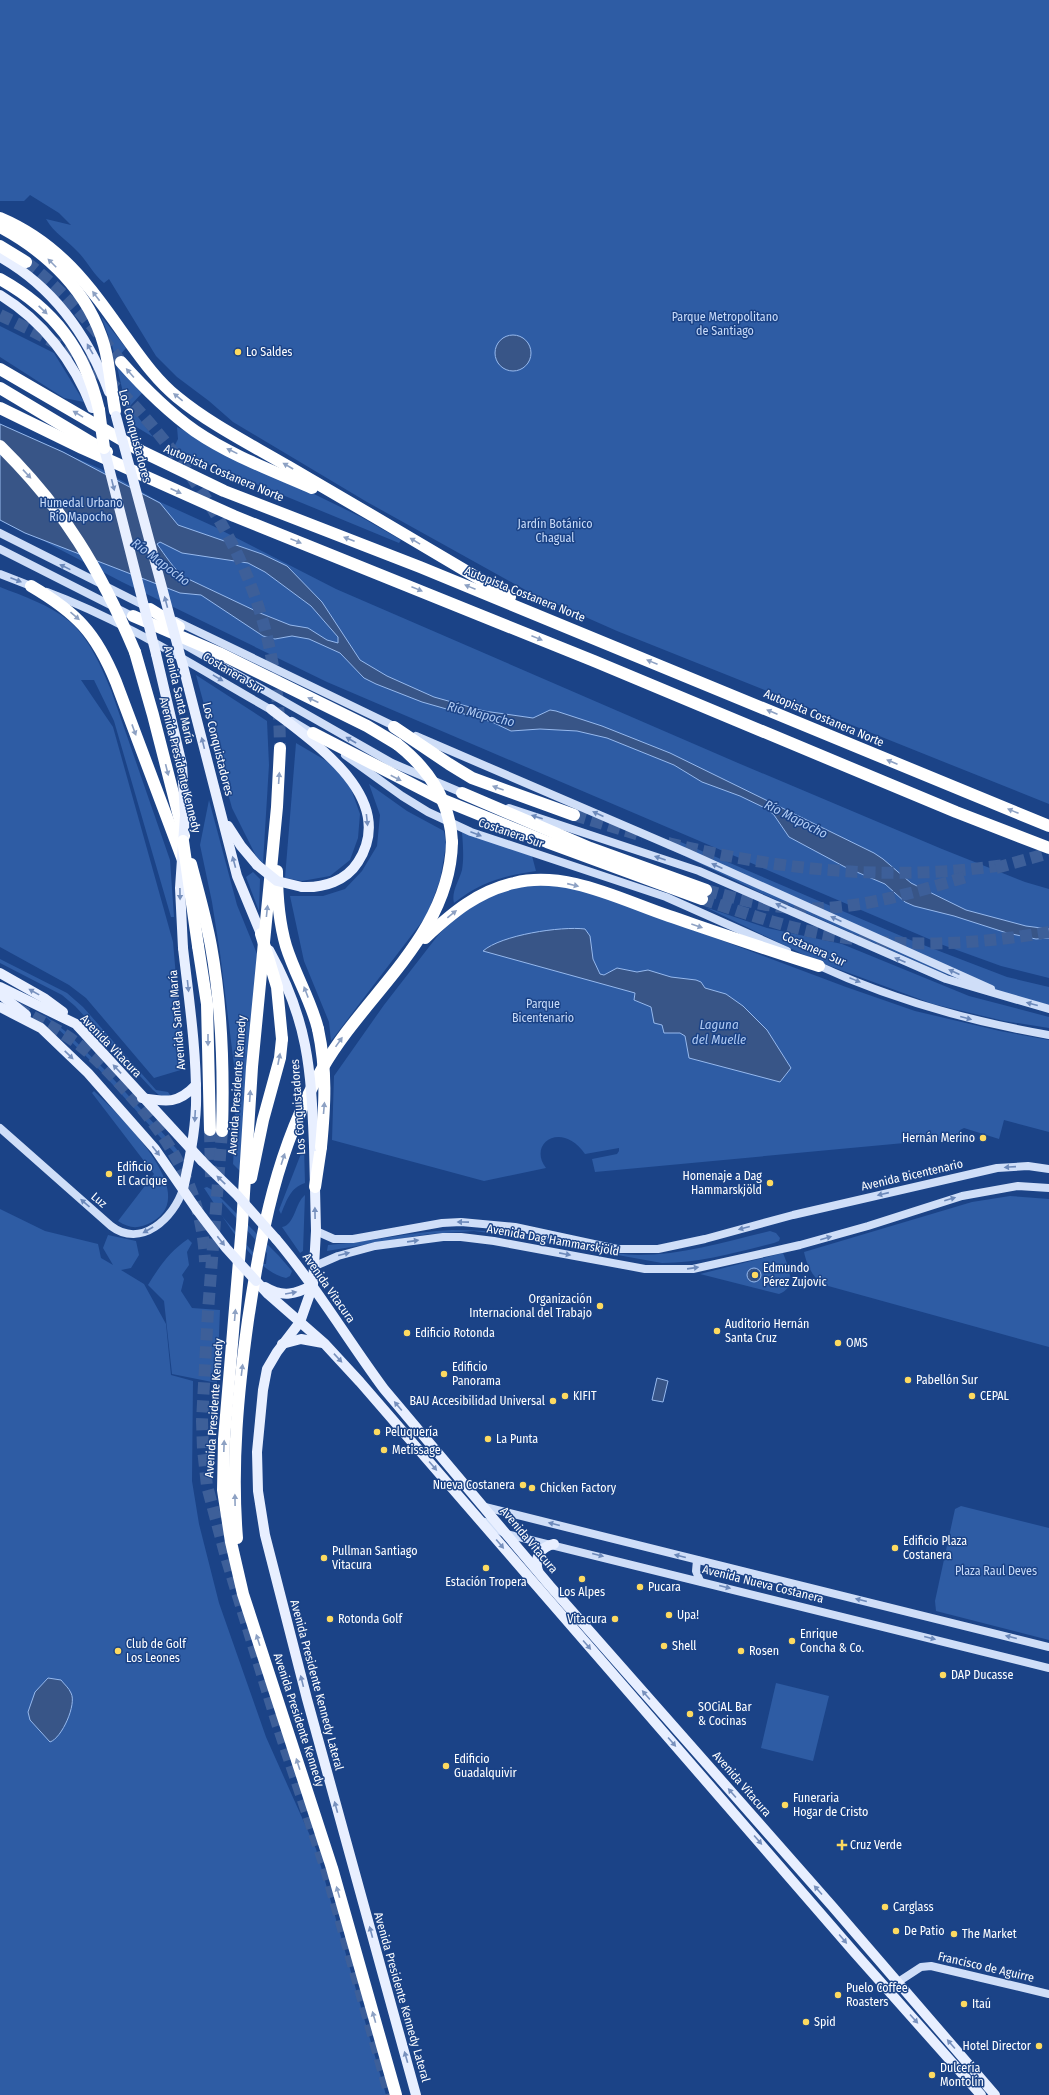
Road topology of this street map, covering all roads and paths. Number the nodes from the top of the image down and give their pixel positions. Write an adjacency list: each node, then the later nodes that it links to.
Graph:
1 (0, 218): 17 (highway, one-way to 1)
2 (0, 227): 13 (highway, one-way to 2)
3 (0, 246): 5 (highway)
4 (0, 257): 13 (main road, Los Conquistadores, one-way to 4)
5 (26, 262)
6 (0, 279): 12 (highway, one-way to 12)
7 (0, 295): 12 (main road)
8 (121, 362): 17 (highway, one-way to 8)
9 (0, 369): 24 (highway, Autopista Costanera Norte, one-way to 9)
10 (0, 388): 16 (highway)
11 (0, 408): 16 (highway)
12 (96, 409): 15 (highway, bridge)
13 (115, 413): 32 (main road, Los Conquistadores, one-way to 13, bridge)
14 (0, 446): 37 (highway, Avenida Presidente Kennedy, one-way to 37, bridge)
15 (104, 448): 35 (main road, Avenida Santa María, one-way to 35, bridge)
16 (140, 475): 36 (highway, one-way to 36)
17 (357, 508): 24 (highway, one-way to 17)
18 (0, 533): 22 (main road, Costanera Sur, one-way to 18)
19 (0, 549): 23 (main road, Costanera Sur)
20 (0, 574): 21 (main road, Costanera Sur, one-way to 21)
21 (31, 586): 26 (main road, Costanera Sur, one-way to 26); 37 (highway, one-way to 37)
22 (150, 609): 25 (highway); 27 (main road, Costanera Sur)
23 (133, 616): 25 (highway); 30 (main road, Costanera Sur, one-way to 23)
24 (545, 618): 34 (highway, Autopista Costanera Norte, one-way to 24)
25 (218, 653): 39 (highway, one-way to 25, bridge)
26 (271, 710): 28 (main road, Costanera Sur); 32 (main road, one-way to 32, bridge)
27 (394, 726): 33 (highway, one-way to 27); 44 (main road, Costanera Sur, one-way to 27)
28 (313, 733): 30 (highway, one-way to 30); 40 (main road, Costanera Sur, one-way to 40)
29 (280, 748): 31 (highway, Avenida Presidente Kennedy, one-way to 29)
30 (462, 793): 44 (main road, Costanera Sur, one-way to 30)
31 (277, 807): 53 (highway, one-way to 31, bridge); 60 (highway, Avenida Presidente Kennedy, one-way to 31)
32 (220, 808): 38 (main road, Los Conquistadores, one-way to 32)
33 (574, 815)
34 (1049, 826)
35 (183, 841): 37 (highway, Avenida Presidente Kennedy, one-way to 37, bridge); 50 (main road, Avenida Santa María, one-way to 50, bridge)
36 (1049, 848)
37 (204, 916)
38 (261, 934): 53 (main road, Los Conquistadores, bridge); 60 (highway, one-way to 38, bridge)
39 (413, 949): 40 (highway, one-way to 40); 77 (highway, one-way to 39)
40 (819, 966): 49 (main road, Costanera Sur, one-way to 49)
41 (0, 973): 47 (main road, one-way to 41)
42 (0, 987): 47 (main road, Avenida Vitacura)
43 (0, 994): 48 (main road)
44 (1016, 1000): 46 (main road, Costanera Sur, one-way to 44)
45 (0, 1007): 48 (main road)
46 (1049, 1009)
47 (76, 1024): 51 (main road, Avenida Vitacura, one-way to 47)
48 (41, 1028): 58 (main road, one-way to 58)
49 (1049, 1035)
50 (196, 1085): 51 (main road); 54 (main road, Avenida Santa María, one-way to 54)
51 (142, 1098): 54 (main road, Avenida Vitacura)
52 (0, 1128): 58 (main road, Luz, one-way to 52)
53 (317, 1146): 56 (highway)
54 (191, 1150): 58 (main road, Avenida Santa María); 63 (main road, Avenida Vitacura, one-way to 54, bridge)
55 (1049, 1169): 59 (main road, Avenida Bicentenario, one-way to 59)
56 (315, 1188): 61 (main road, one-way to 56)
57 (1049, 1188): 62 (main road, Avenida Dag Hammarskjöld, one-way to 57)
58 (184, 1189): 64 (main road, one-way to 64, bridge)
59 (781, 1218): 61 (main road, Avenida Dag Hammarskjöld, one-way to 61)
60 (242, 1225): 77 (highway, Avenida Presidente Kennedy, one-way to 60)
61 (316, 1231): 62 (main road)
62 (315, 1266): 63 (main road)
63 (314, 1285): 64 (main road, one-way to 63); 65 (main road, Avenida Presidente Kennedy Lateral); 68 (main road, Avenida Vitacura, one-way to 63)
64 (268, 1292): 65 (main road, Avenida Vitacura)
65 (300, 1322): 66 (main road, Avenida Vitacura); 67 (main road, Avenida Presidente Kennedy Lateral)
66 (324, 1343): 67 (main road); 69 (main road, Avenida Vitacura, one-way to 69)
67 (282, 1344): 85 (main road, Avenida Presidente Kennedy Lateral, one-way to 67)
68 (485, 1508): 70 (main road, Avenida Vitacura); 72 (main road, Avenida Nueva Costanera, one-way to 68)
69 (475, 1514): 70 (main road, Avenida Nueva Costanera); 74 (main road, Avenida Vitacura, one-way to 74)
70 (506, 1534): 71 (main road, Avenida Nueva Costanera); 73 (main road, Avenida Vitacura)
71 (554, 1544): 73 (main road); 75 (main road, Avenida Nueva Costanera, one-way to 75)
72 (697, 1560): 75 (main road); 78 (main road, Avenida Nueva Costanera, one-way to 72)
73 (538, 1571): 76 (main road, Avenida Vitacura)
74 (528, 1577): 76 (main road); 80 (main road, Avenida Vitacura, one-way to 80)
75 (700, 1581): 79 (main road, Avenida Nueva Costanera, one-way to 79)
76 (550, 1586): 81 (main road, Avenida Vitacura, one-way to 76)
77 (243, 1594): 84 (highway, Avenida Presidente Kennedy, one-way to 77)
78 (1049, 1647)
79 (1049, 1668)
80 (860, 1959): 81 (main road); 86 (main road, Avenida Vitacura, one-way to 86)
81 (880, 1962): 82 (main road, Avenida Vitacura)
82 (898, 1982): 83 (main road, Francisco de Aguirre); 87 (main road, Avenida Vitacura, one-way to 82)
83 (1049, 1994)
84 (396, 2095)
85 (416, 2095)
86 (981, 2095)
87 (995, 2095)

